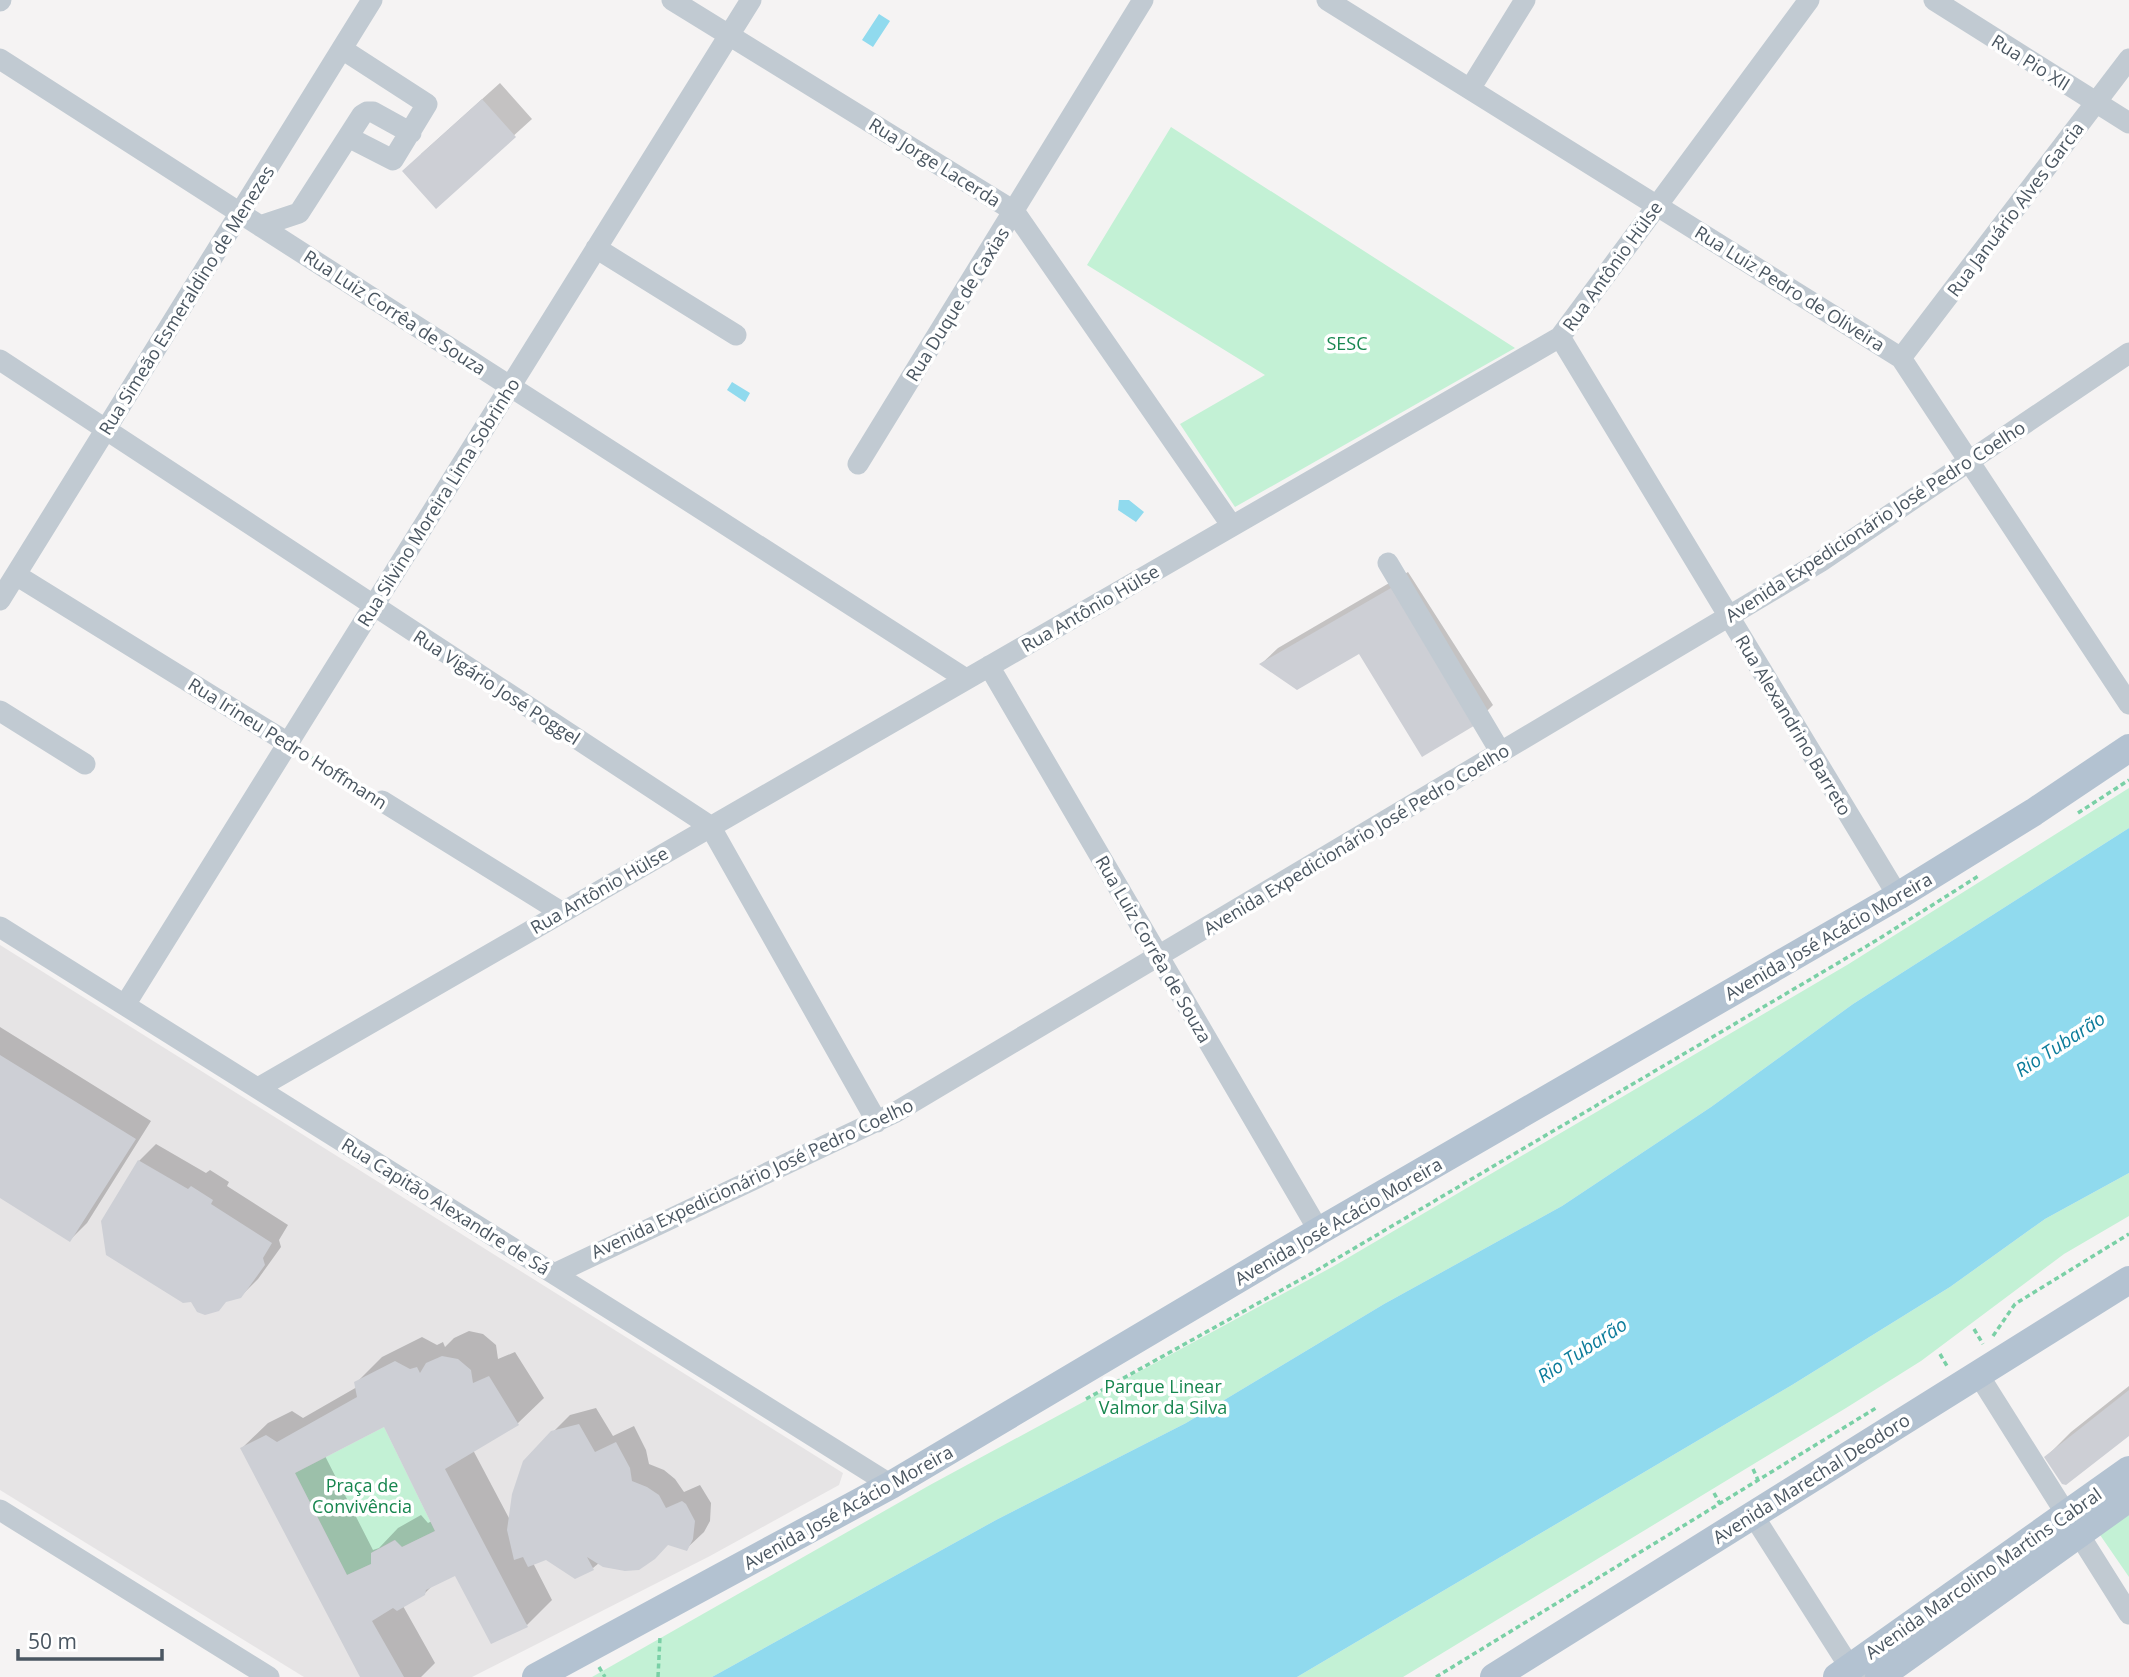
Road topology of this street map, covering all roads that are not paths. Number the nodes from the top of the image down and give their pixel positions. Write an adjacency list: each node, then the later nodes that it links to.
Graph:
1 (372, 0): 10 (street, Rua Simeão Esmeraldino de Menezes)
2 (673, 0): 9 (street, Rua Jorge Lacerda)
3 (751, 0): 9 (street, Rua Silvino Moreira Lima Sobrinho)
4 (1143, 0): 19 (street, Rua Duque de Caxias)
5 (1326, 0): 13 (street, Rua Luiz Pedro de Oliveira)
6 (1525, 0): 13 (street)
7 (1809, 0): 18 (street, Rua Antônio Hülse)
8 (1934, 0): 14 (street, Rua Pio XII)
9 (729, 35): 19 (street, Rua Jorge Lacerda); 22 (street, Rua Silvino Moreira Lima Sobrinho)
10 (342, 49): 16 (street); 20 (street, Rua Simeão Esmeraldino de Menezes)
11 (0, 60): 20 (street, Rua Luiz Corrêa de Souza)
12 (2129, 60): 14 (street, Rua Januário Alves Garcia)
13 (1470, 89): 18 (street, Rua Luiz Pedro de Oliveira)
14 (2096, 103): 15 (street, Rua Pio XII); 26 (street, Rua Januário Alves Garcia)
15 (2129, 123)
16 (411, 133): 17 (street); 17 (street)
17 (348, 137): 21 (street)
18 (1657, 206): 24 (street, Rua Antônio Hülse); 26 (street, Rua Luiz Pedro de Oliveira)
19 (1014, 211): 31 (street, Rua Duque de Caxias); 32 (street, Rua Jorge Lacerda)
20 (240, 214): 21 (street, Rua Luiz Corrêa de Souza); 29 (street, Rua Simeão Esmeraldino de Menezes)
21 (260, 226): 28 (street, Rua Luiz Corrêa de Souza)
22 (596, 248): 23 (street); 28 (street, Rua Silvino Moreira Lima Sobrinho)
23 (736, 335)
24 (1560, 337): 32 (street, Rua Antônio Hülse); 37 (street, Rua Alexandrino Barreto)
25 (2129, 353): 30 (street, Avenida Expedicionário José Pedro Coelho)
26 (1901, 358): 30 (street, Rua Luiz Pedro de Oliveira)
27 (0, 360): 29 (street, Rua Vigário José Poggel)
28 (510, 387): 36 (street, Rua Silvino Moreira Lima Sobrinho); 39 (street, Rua Luiz Corrêa de Souza)
29 (106, 430): 34 (street, Rua Simeão Esmeraldino de Menezes); 36 (street, Rua Vigário José Poggel)
30 (1969, 462): 37 (street, Avenida Expedicionário José Pedro Coelho); 40 (street, Rua Luiz Pedro de Oliveira)
31 (858, 464)
32 (1232, 526): 38 (street, Rua Antônio Hülse)
33 (1388, 563): 44 (street)
34 (16, 575): 35 (street, Rua Simeão Esmeraldino de Menezes); 42 (street, Rua Irineu Pedro Hoffmann)
35 (0, 600)
36 (373, 606): 42 (street, Rua Silvino Moreira Lima Sobrinho); 47 (street, Rua Vigário José Poggel)
37 (1729, 617): 44 (street, Avenida Expedicionário José Pedro Coelho); 48 (street, Rua Alexandrino Barreto)
38 (989, 666): 39 (street, Rua Antônio Hülse); 51 (street, Rua Luiz Corrêa de Souza)
39 (966, 679): 47 (street, Rua Antônio Hülse)
40 (2129, 704)
41 (0, 711): 45 (street)
42 (288, 743): 52 (street, Rua Silvino Moreira Lima Sobrinho)
43 (2129, 748): 48 (main road, Avenida José Acácio Moreira)
44 (1502, 752): 51 (street, Avenida Expedicionário José Pedro Coelho)
45 (85, 764)
46 (382, 801): 49 (street, Rua Irineu Pedro Hoffmann)
47 (710, 827): 49 (street, Rua Antônio Hülse); 54 (street, Rua Vigário José Poggel)
48 (1898, 896): 55 (main road, Avenida José Acácio Moreira)
49 (561, 912): 53 (street, Rua Antônio Hülse)
50 (0, 926): 52 (street, Rua Capitão Alexandre de Sá)
51 (1158, 957): 54 (street, Avenida Expedicionário José Pedro Coelho); 55 (street, Rua Luiz Corrêa de Souza)
52 (125, 1005): 53 (street, Rua Capitão Alexandre de Sá)
53 (258, 1088): 56 (street, Rua Capitão Alexandre de Sá)
54 (877, 1122): 56 (street, Avenida Expedicionário José Pedro Coelho)
55 (1319, 1231): 60 (main road, Avenida José Acácio Moreira)
56 (554, 1274): 60 (street, Rua Capitão Alexandre de Sá)
57 (2129, 1280): 58 (main road, Avenida Marechal Deodoro)
58 (1969, 1361): 63 (main road, Avenida Marechal Deodoro); 64 (street)
59 (2129, 1470): 64 (main road, Avenida Marcolino Martins Cabral)
60 (891, 1485): 68 (main road, Avenida José Acácio Moreira)
61 (2129, 1498): 64 (main road, Avenida Marcolino Martins Cabral)
62 (0, 1510): 67 (street)
63 (1753, 1515): 66 (street); 69 (main road, Avenida Marechal Deodoro)
64 (2072, 1524): 65 (street); 66 (main road, Avenida Marcolino Martins Cabral); 70 (main road, Avenida Marcolino Martins Cabral)
65 (2129, 1614)
66 (1848, 1674)
67 (269, 1677)
68 (536, 1677)
69 (1494, 1677)
70 (1880, 1677)

